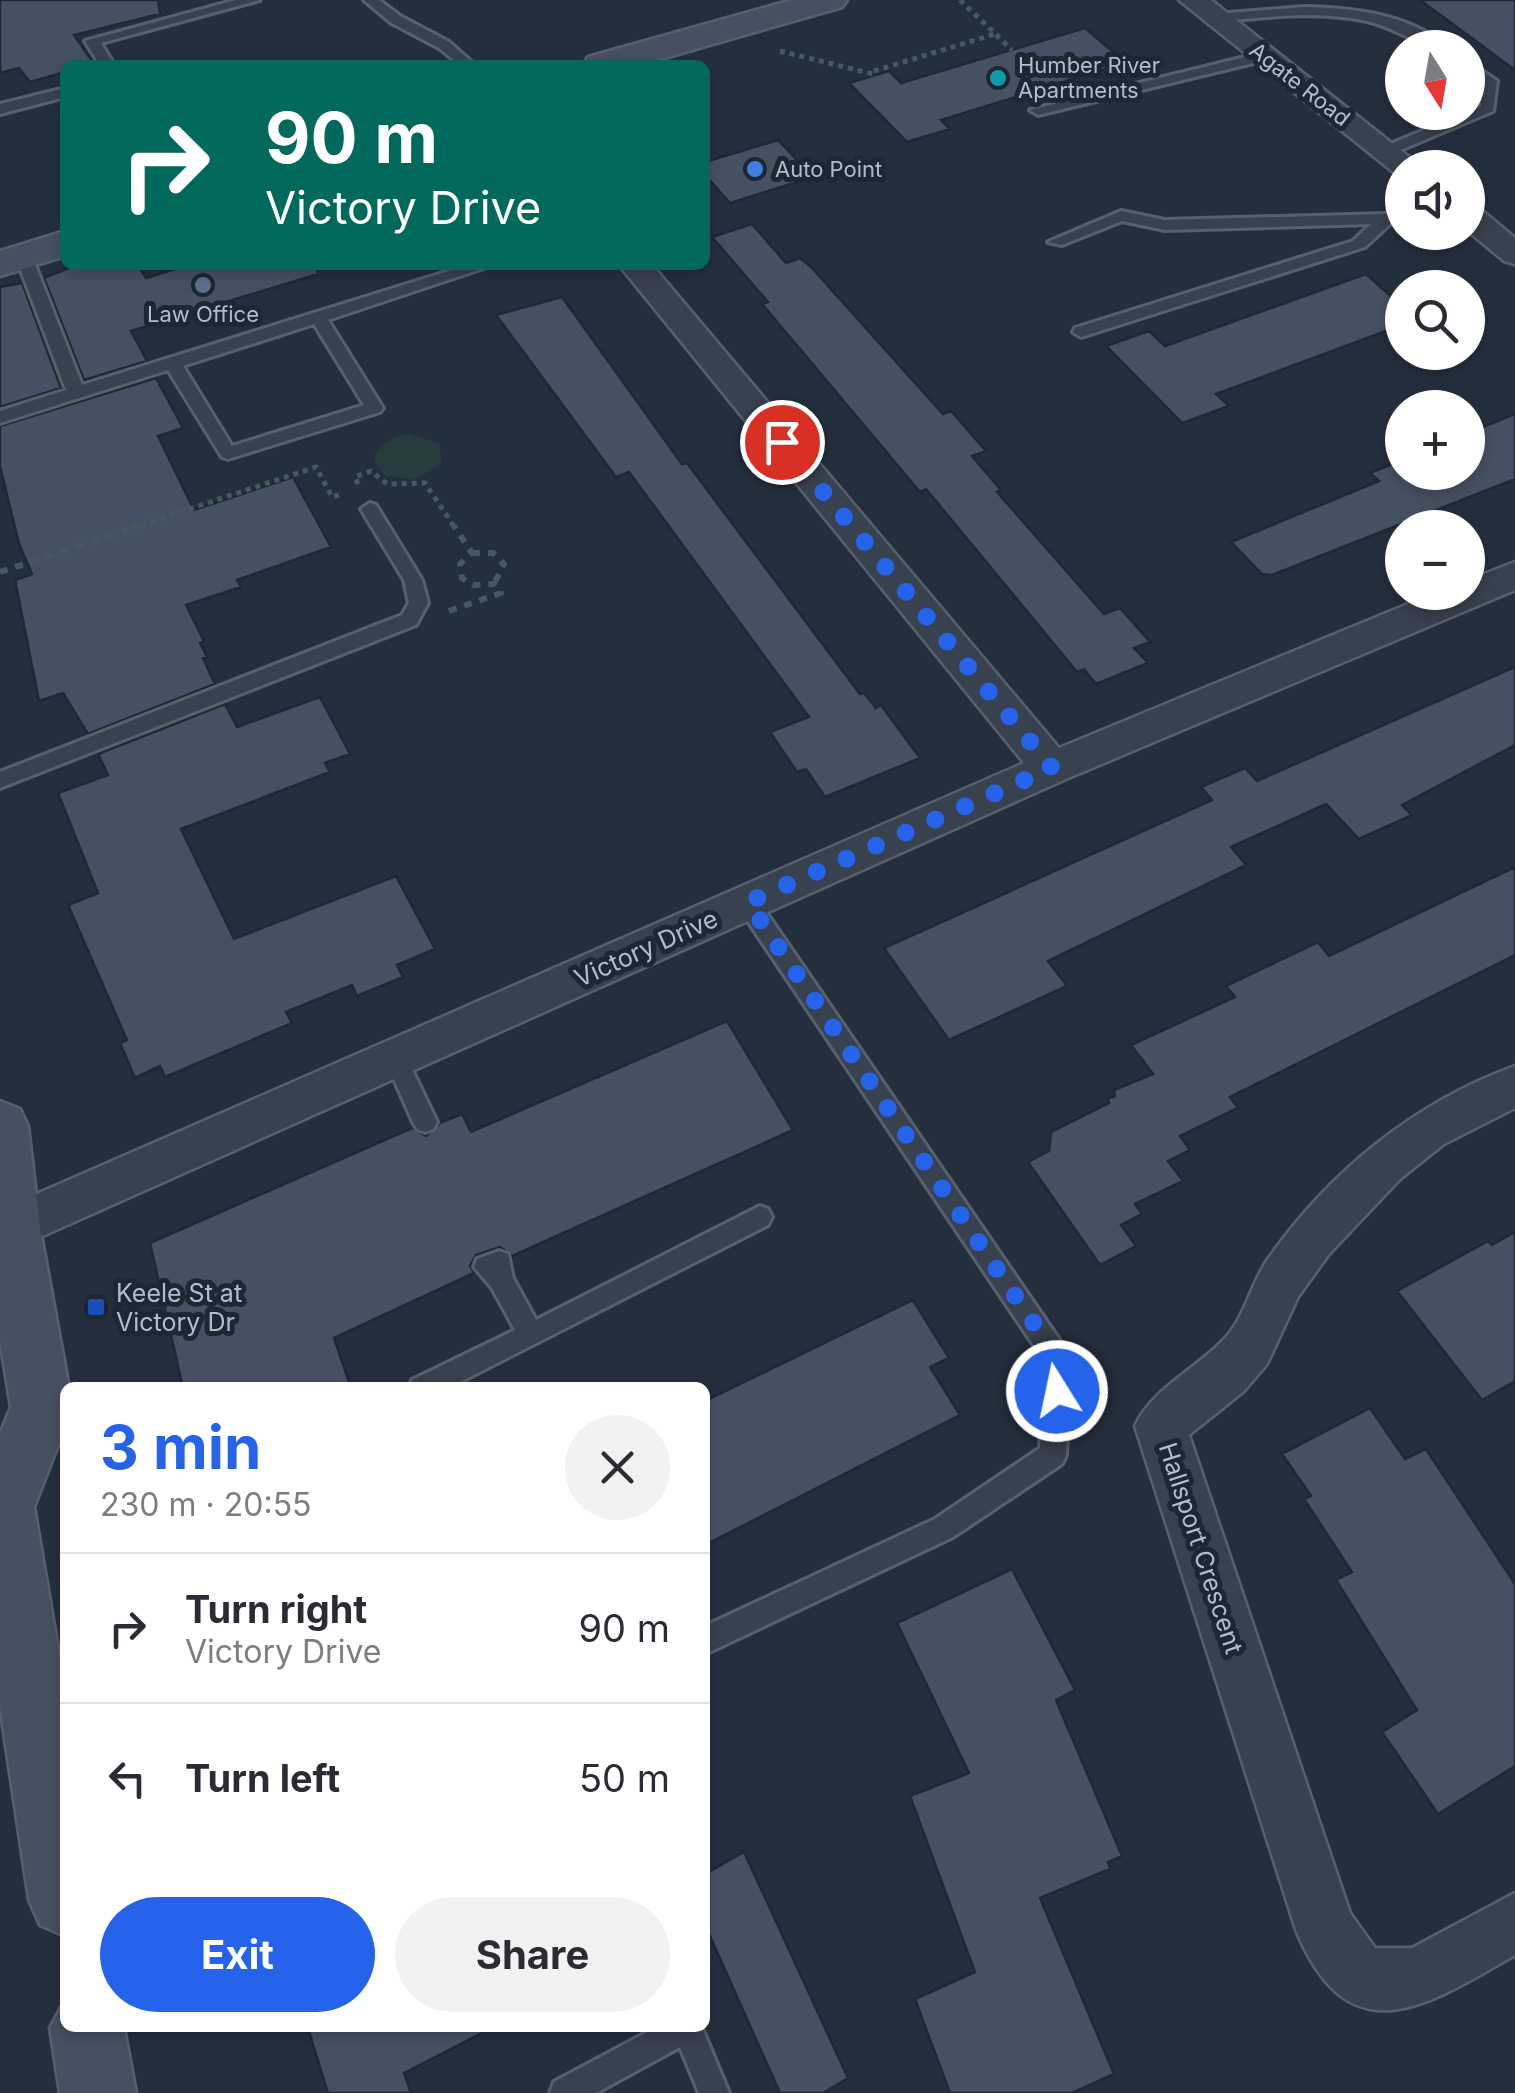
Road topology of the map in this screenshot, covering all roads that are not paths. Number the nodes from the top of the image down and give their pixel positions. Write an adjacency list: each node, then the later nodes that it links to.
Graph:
1 (253, 0): 7 (lane)
2 (370, 0): 8 (lane)
3 (830, 0): 9 (main road)
4 (1205, 9): 5 (lane); 6 (street, Agate Road)
5 (1417, 30)
6 (1265, 56): 13 (lane); 16 (street, Agate Road)
7 (104, 60)
8 (463, 60)
9 (618, 60)
10 (1485, 77): 14 (lane)
11 (60, 93): 12 (lane)
12 (0, 109)
13 (1038, 110)
14 (1485, 110)
15 (1449, 130): 17 (lane)
16 (1385, 150)
17 (1413, 150)
18 (60, 208): 21 (main road)
19 (1385, 217): 23 (lane)
20 (1385, 224): 30 (lane)
21 (0, 226)
22 (1485, 229): 25 (street)
23 (1056, 242)
24 (60, 245): 26 (main road)
25 (1515, 254)
26 (12, 260): 32 (lane)
27 (468, 270): 29 (lane)
28 (640, 270): 36 (street)
29 (318, 317): 31 (lane); 31 (lane)
30 (1081, 332)
31 (172, 362): 32 (lane)
32 (76, 392): 33 (lane)
33 (0, 418)
34 (370, 509): 37 (lane)
35 (1515, 575): 36 (street, Victory Drive)
36 (1052, 768): 38 (street, Victory Drive)
37 (0, 780)
38 (748, 902): 39 (street, Victory Drive); 49 (lane)
39 (396, 1059): 42 (lane); 44 (street, Victory Drive)
40 (1515, 1086): 52 (street, Hallsport Crescent)
41 (0, 1126): 44 (main road)
42 (427, 1126)
43 (760, 1217): 46 (lane)
44 (6, 1231): 48 (main road)
45 (495, 1270): 46 (lane)
46 (531, 1335): 47 (lane)
47 (434, 1382)
48 (2, 1498): 50 (main road)
49 (710, 1638)
50 (10, 1647): 51 (main road)
51 (60, 1877)
52 (1515, 1922)
53 (679, 2032): 55 (lane)
54 (688, 2032): 56 (lane)
55 (565, 2093)
56 (714, 2093)

